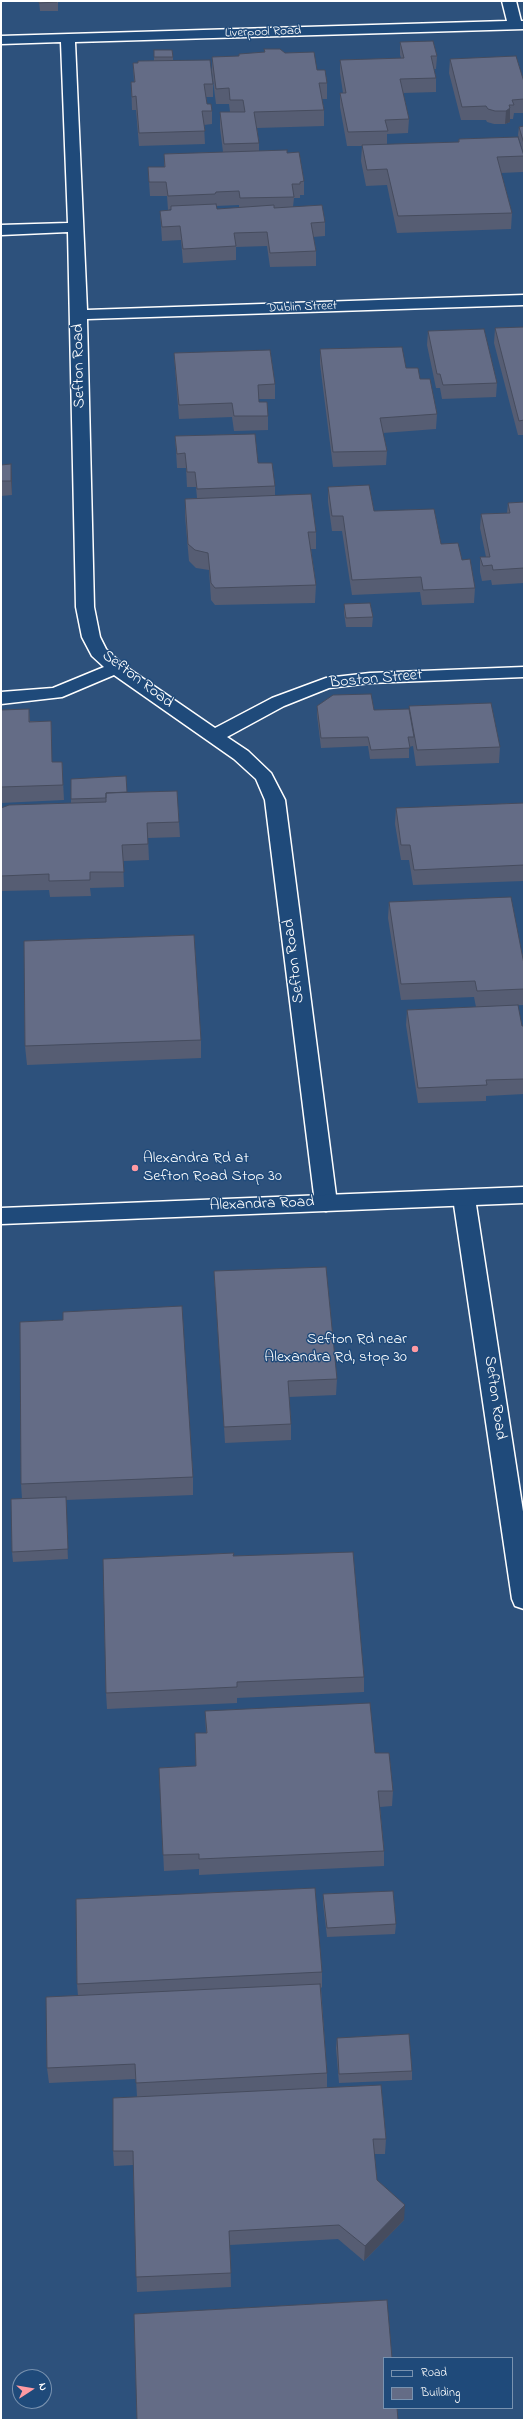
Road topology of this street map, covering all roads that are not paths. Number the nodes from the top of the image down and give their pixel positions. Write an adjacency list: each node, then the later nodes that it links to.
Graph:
1 (509, 1): 2 (street)
2 (520, 25): 3 (street, Liverpool Road)
3 (68, 39): 4 (street, Liverpool Road); 5 (street, Sefton Road)
4 (1, 40)
5 (76, 227): 6 (street); 8 (street, Sefton Road)
6 (1, 230)
7 (524, 300): 8 (street, Dublin Street)
8 (79, 315): 9 (street, Sefton Road)
9 (116, 668): 11 (street); 12 (street, Sefton Road)
10 (524, 672): 12 (street, Boston Street)
11 (1, 698)
12 (216, 736): 15 (street, Sefton Road)
13 (524, 1195): 14 (street, Alexandra Road)
14 (464, 1198): 15 (street, Alexandra Road); 17 (street, Sefton Road)
15 (326, 1203): 16 (street, Alexandra Road)
16 (1, 1216)
17 (524, 1599)

